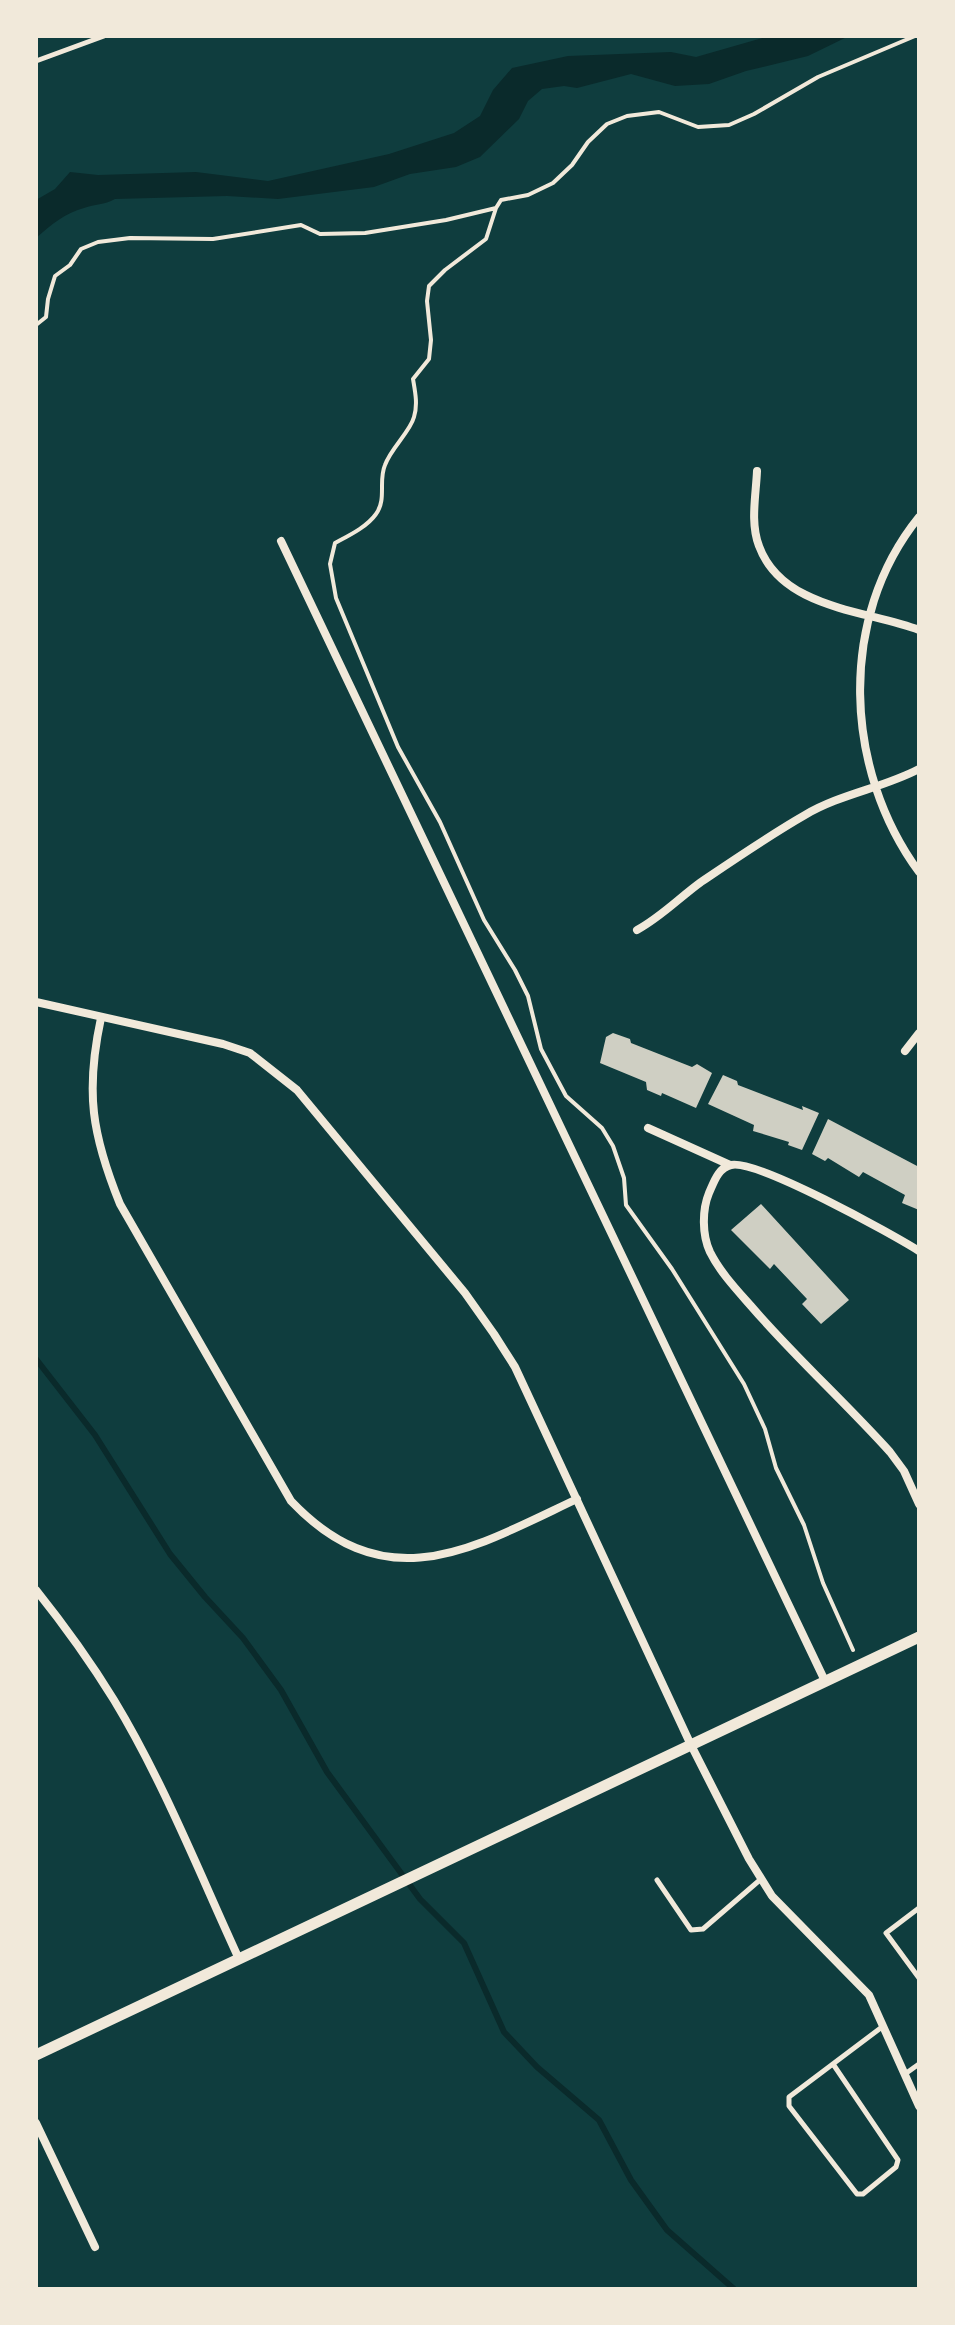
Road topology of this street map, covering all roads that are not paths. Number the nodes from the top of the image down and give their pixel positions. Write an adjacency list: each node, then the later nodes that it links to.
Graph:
1 (104, 36): 2 (lane)
2 (36, 61)
3 (757, 471): 6 (street)
4 (919, 517): 6 (street)
5 (281, 541): 23 (street)
6 (871, 616): 7 (street); 9 (street)
7 (919, 630)
8 (919, 769): 9 (street)
9 (875, 787): 10 (street); 11 (street)
10 (919, 872)
11 (637, 930)
12 (36, 1002): 13 (street)
13 (101, 1018): 19 (street); 19 (street)
14 (919, 1033): 15 (street)
15 (905, 1051)
16 (648, 1128): 17 (street)
17 (730, 1165): 18 (street); 20 (street)
18 (919, 1251)
19 (577, 1499): 24 (street)
20 (919, 1504)
21 (36, 1590): 28 (street)
22 (919, 1637): 23 (street)
23 (825, 1681): 24 (street)
24 (690, 1743): 25 (street); 28 (street)
25 (762, 1879): 26 (lane); 30 (street)
26 (657, 1880)
27 (919, 1908): 29 (lane)
28 (239, 1959): 31 (street)
29 (919, 1978)
30 (883, 2026): 32 (lane); 34 (street)
31 (36, 2055)
32 (833, 2064): 32 (lane)
33 (919, 2064): 34 (lane)
34 (905, 2074): 35 (street)
35 (919, 2106)
36 (36, 2123): 37 (street)
37 (95, 2247)

